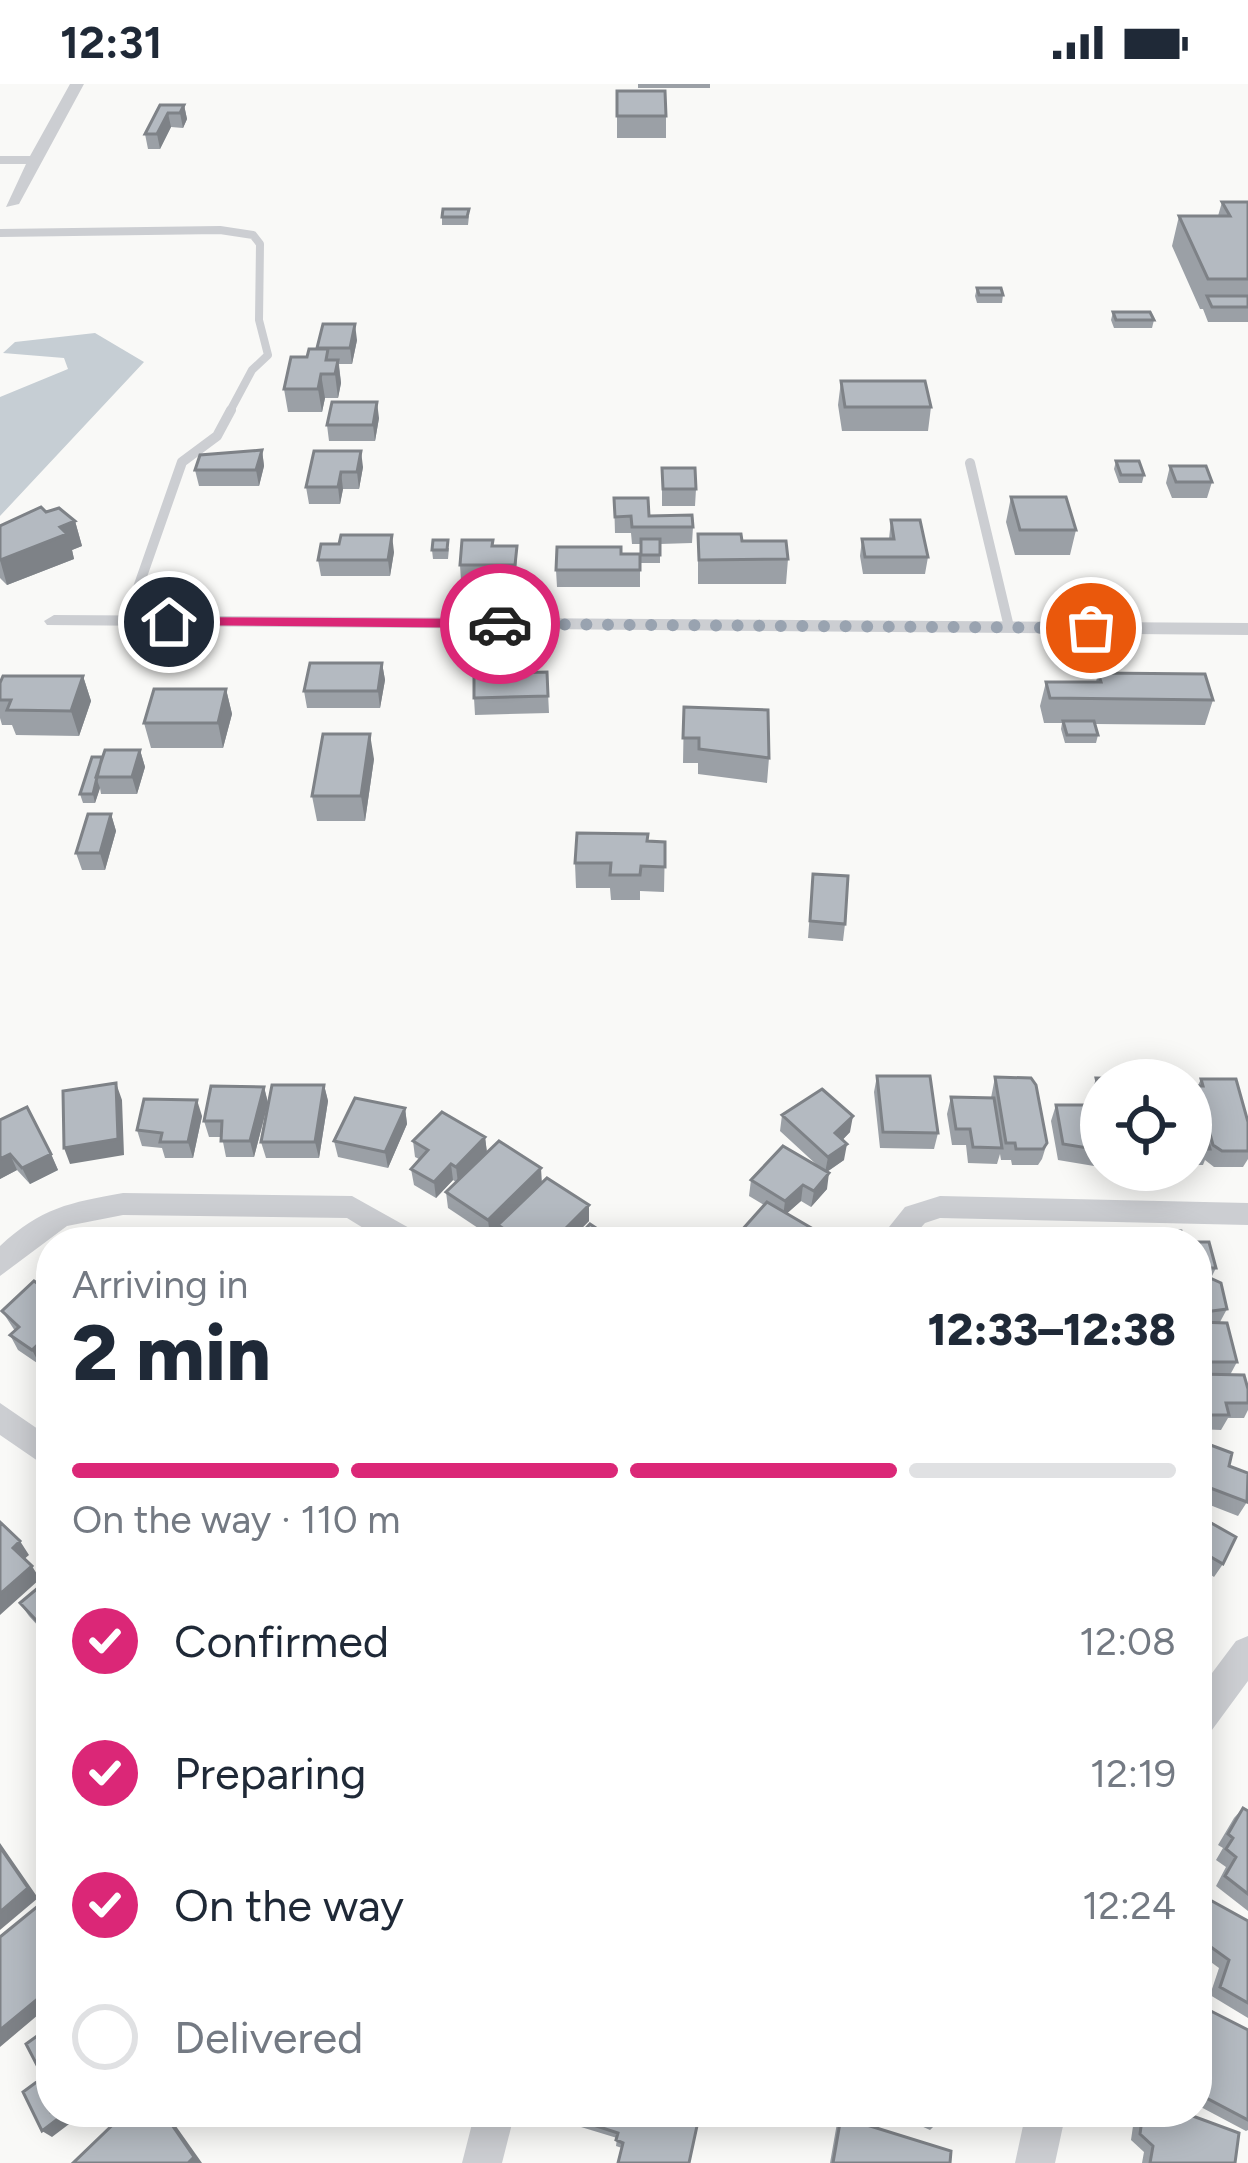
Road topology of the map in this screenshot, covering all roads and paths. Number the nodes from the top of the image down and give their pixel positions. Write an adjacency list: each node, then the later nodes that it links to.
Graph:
1 (77, 84): 3 (street)
2 (0, 160): 3 (street)
3 (35, 160): 4 (street)
4 (11, 204)
5 (0, 233): 8 (lane)
6 (970, 463): 9 (lane)
7 (54, 621): 8 (street)
8 (126, 622): 9 (street)
9 (1009, 627): 10 (street)
10 (1248, 629)
11 (1247, 1218): 14 (street)
12 (40, 1227): 13 (street)
13 (389, 1227)
14 (904, 1227)
15 (36, 1230): 16 (street)
16 (0, 1264)
17 (0, 1417): 18 (street)
18 (36, 1445)
19 (1248, 1653): 20 (street)
20 (1212, 1702)
21 (491, 2127): 23 (street)
22 (1043, 2127): 24 (street)
23 (482, 2163)
24 (1035, 2163)

